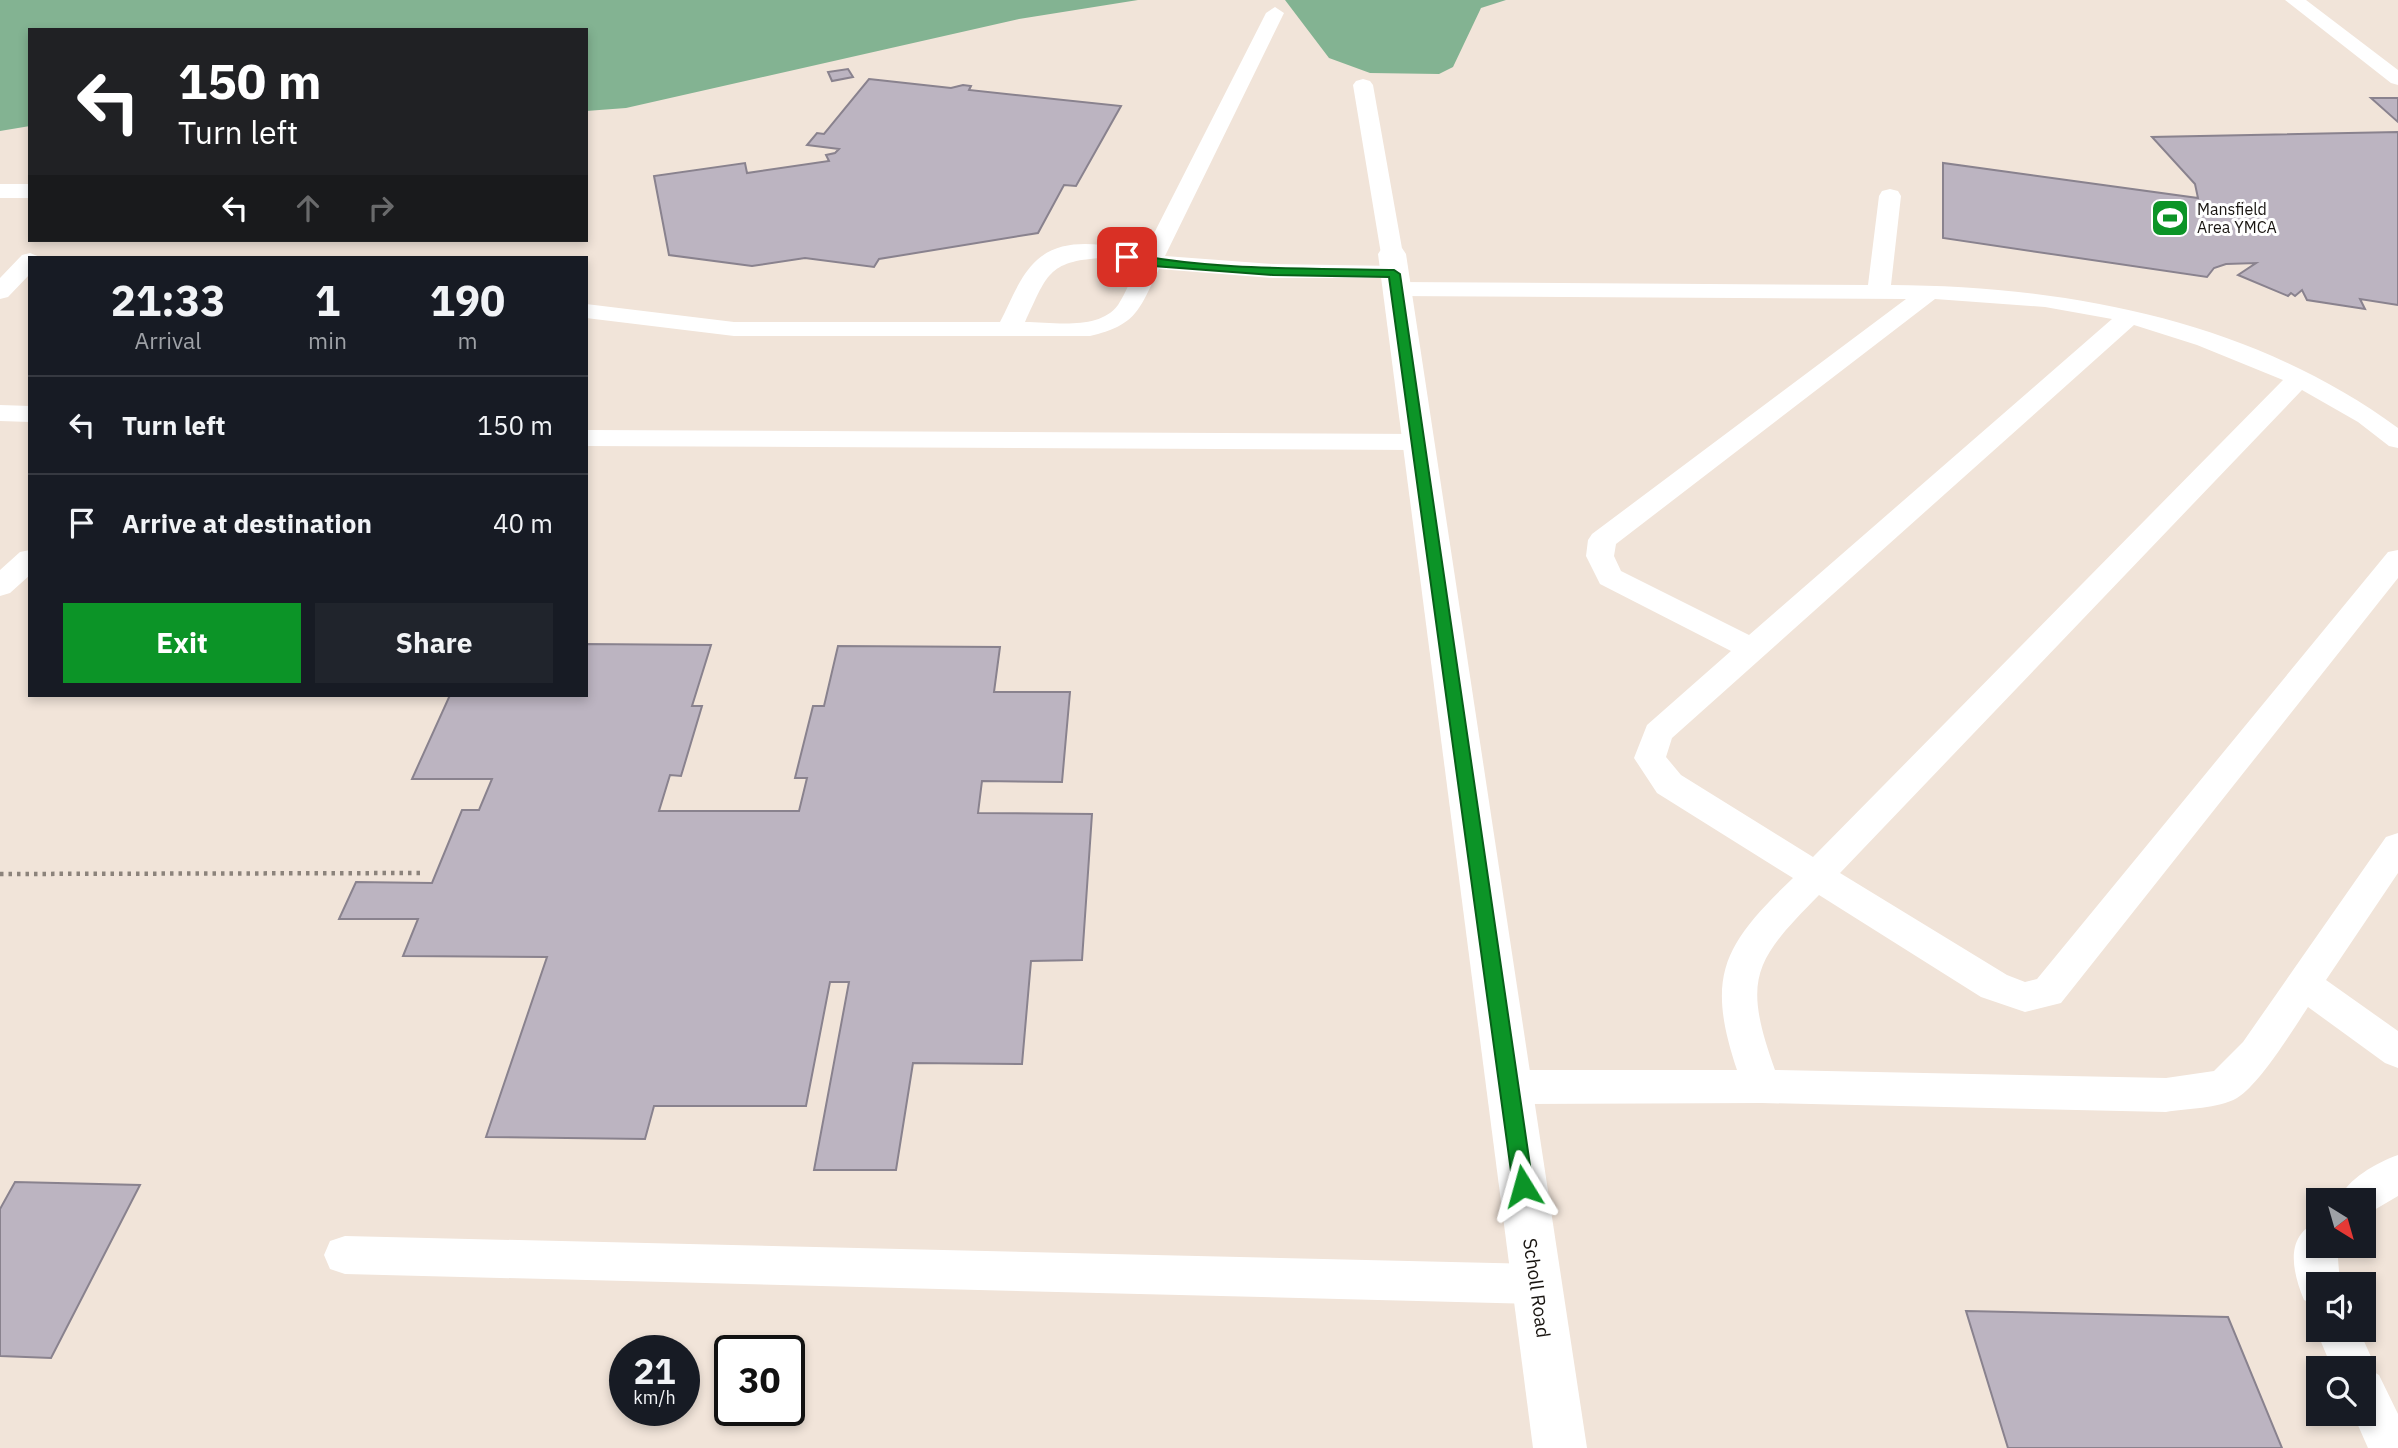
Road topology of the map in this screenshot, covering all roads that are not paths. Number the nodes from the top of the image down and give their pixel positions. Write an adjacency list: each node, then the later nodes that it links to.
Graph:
1 (2294, 0): 3 (lane)
2 (1275, 13): 9 (lane)
3 (2398, 79)
4 (1363, 85): 10 (lane)
5 (0, 191): 6 (lane)
6 (28, 191)
7 (1890, 196): 11 (lane)
8 (28, 262): 12 (lane)
9 (1153, 262): 10 (lane); 16 (lane); 16 (lane)
10 (1394, 272): 11 (lane); 22 (street, Scholl Road)
11 (1879, 290): 13 (lane)
12 (0, 292)
13 (1930, 292): 15 (lane); 26 (lane)
14 (588, 311): 16 (lane)
15 (2129, 317): 17 (lane); 26 (lane)
16 (1009, 329)
17 (2299, 378): 21 (lane); 28 (lane)
18 (0, 412): 19 (lane)
19 (28, 414)
20 (588, 438): 22 (lane)
21 (2398, 440)
22 (1418, 442): 32 (street, Scholl Road)
23 (2398, 559): 28 (lane)
24 (28, 561): 25 (lane)
25 (0, 586)
26 (1751, 649): 28 (lane)
27 (2398, 846): 29 (lane)
28 (1818, 874): 31 (lane)
29 (2304, 984): 30 (lane); 31 (lane)
30 (2398, 1052)
31 (1762, 1086): 32 (lane)
32 (1509, 1087): 36 (street, Scholl Road)
33 (2398, 1173): 34 (lane)
34 (2376, 1188)
35 (345, 1255): 36 (lane)
36 (1537, 1284): 38 (street, Scholl Road)
37 (2376, 1416): 39 (lane)
38 (1560, 1448)
39 (2391, 1448)

